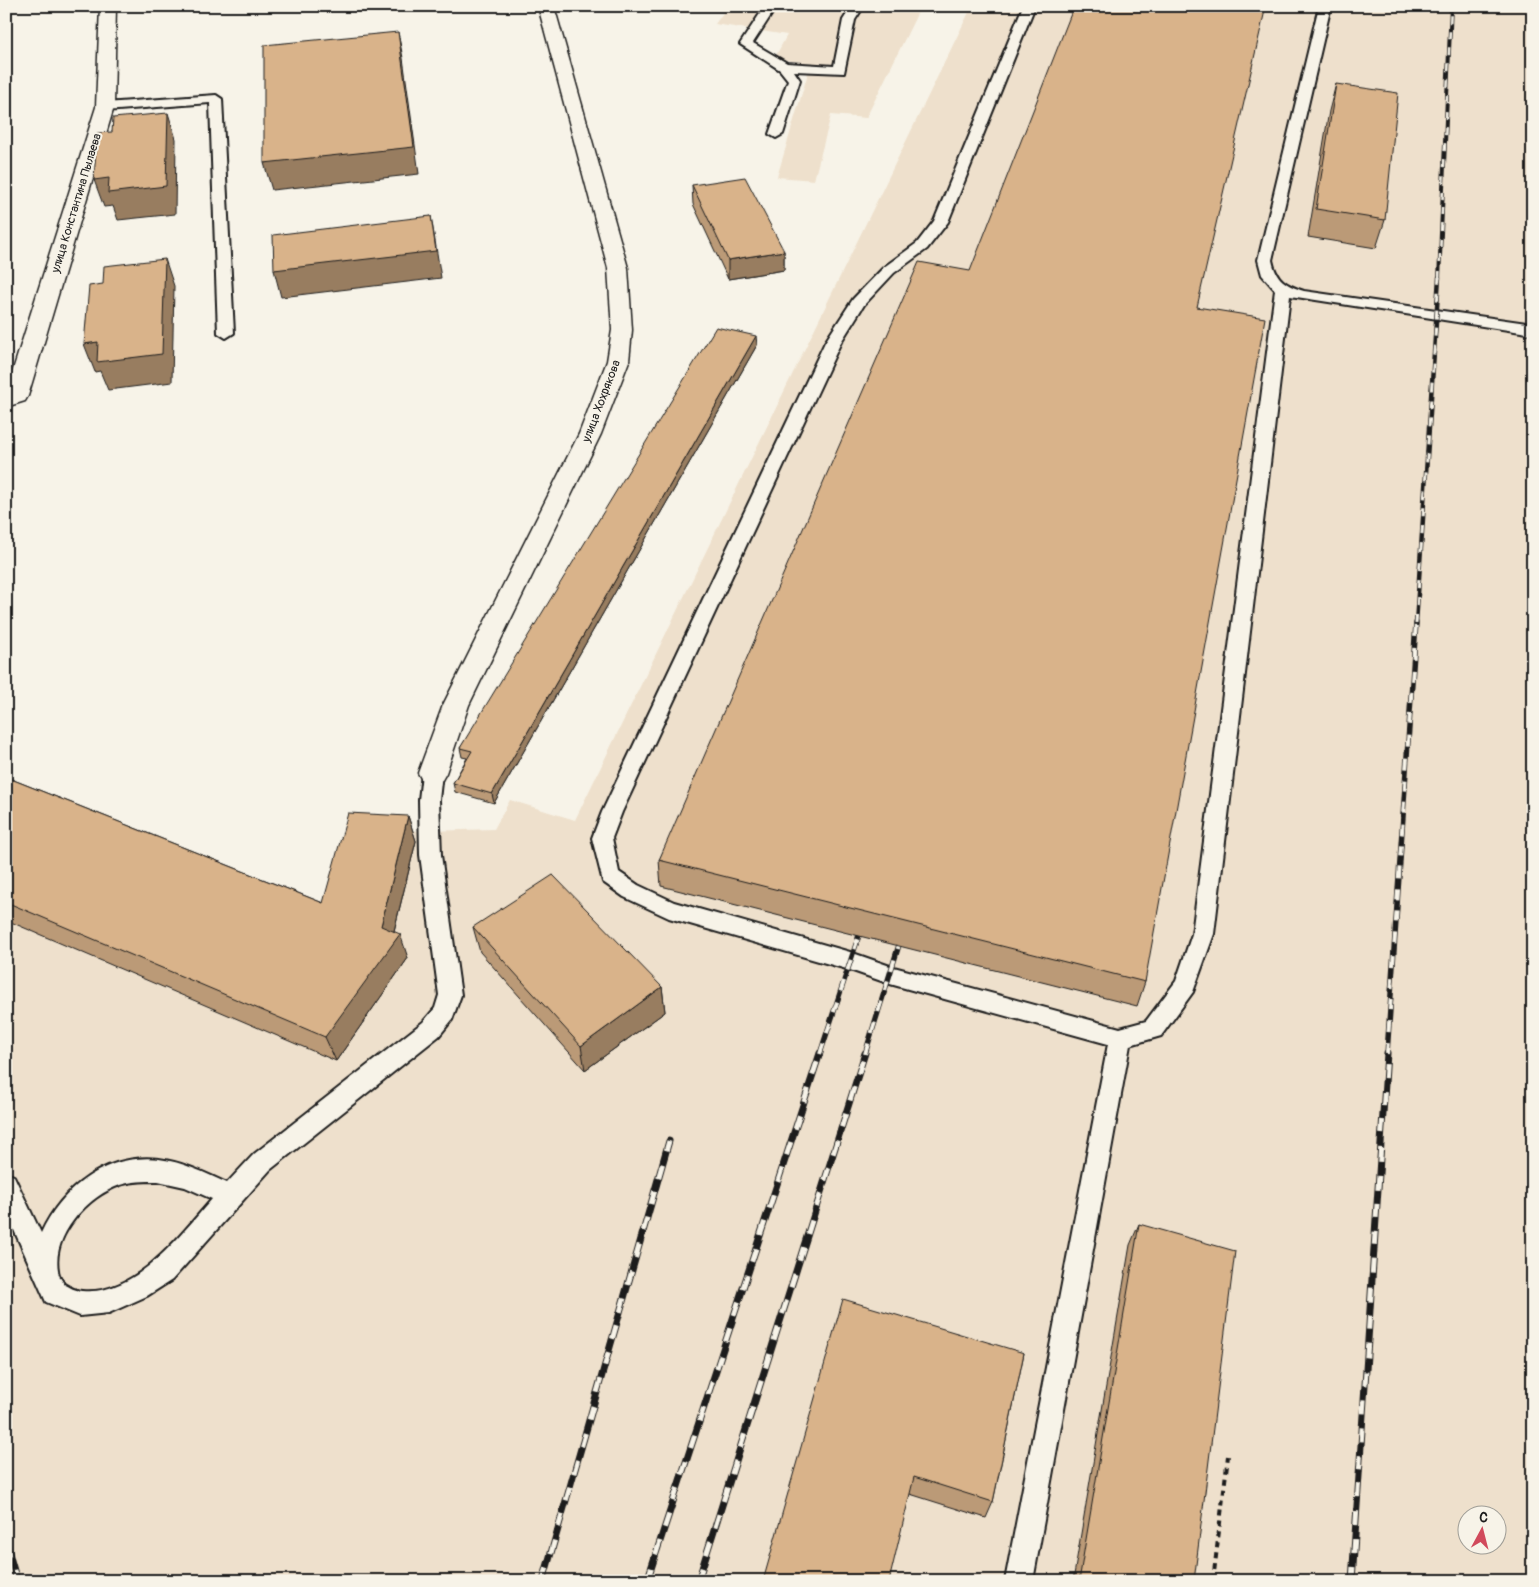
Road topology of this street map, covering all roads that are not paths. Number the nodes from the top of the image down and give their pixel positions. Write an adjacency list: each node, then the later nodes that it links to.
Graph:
1 (108, 6): 8 (street, улица Константина Пылаева)
2 (546, 6): 14 (street, улица Хохрякова)
3 (771, 6): 7 (lane)
4 (858, 6): 7 (lane)
5 (1029, 6): 15 (lane)
6 (1325, 6): 10 (lane)
7 (784, 67): 9 (lane)
8 (105, 107): 12 (lane); 13 (street, улица Константина Пылаева)
9 (776, 134)
10 (1284, 289): 11 (lane); 15 (lane)
11 (1533, 329)
12 (226, 333)
13 (12, 398)
14 (432, 773): 17 (lane)
15 (1120, 1038): 19 (lane)
16 (6, 1184): 18 (lane)
17 (231, 1196): 18 (lane); 18 (lane)
18 (44, 1272)
19 (1019, 1581)

